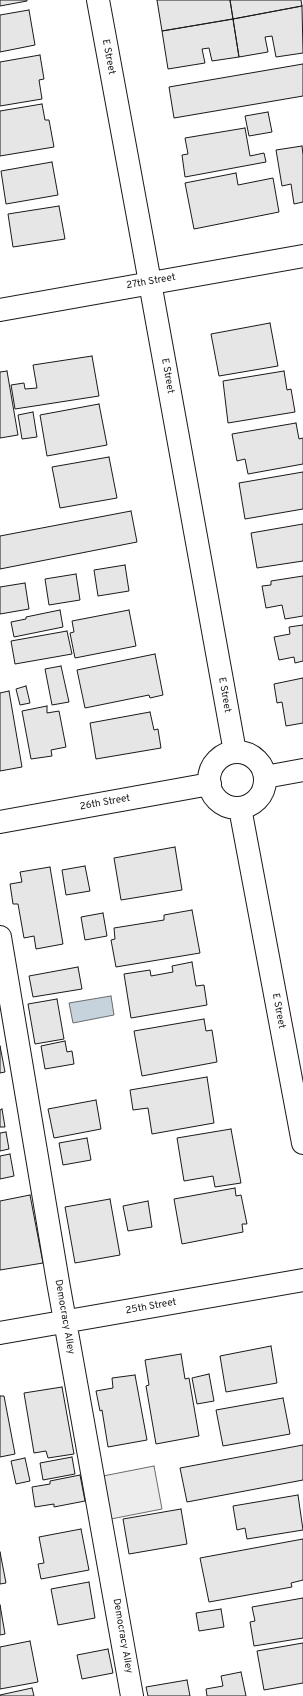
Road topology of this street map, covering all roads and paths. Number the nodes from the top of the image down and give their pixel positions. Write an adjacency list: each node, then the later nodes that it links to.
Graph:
1 (98, 0): 3 (street, E Street)
2 (303, 256): 3 (street, 27th Street)
3 (150, 282): 4 (street, 27th Street); 5 (street, E Street)
4 (0, 310)
5 (235, 752): 7 (street); 8 (street)
6 (303, 770): 7 (street)
7 (265, 777): 9 (street)
8 (210, 784): 9 (street); 10 (street, 26th Street)
9 (240, 808): 12 (street, E Street)
10 (0, 822)
11 (0, 937): 14 (street, Democracy Alley)
12 (303, 1143)
13 (303, 1280): 14 (street, 25th Street)
14 (65, 1322): 15 (street, 25th Street); 16 (street, Democracy Alley)
15 (0, 1333)
16 (132, 1696)

